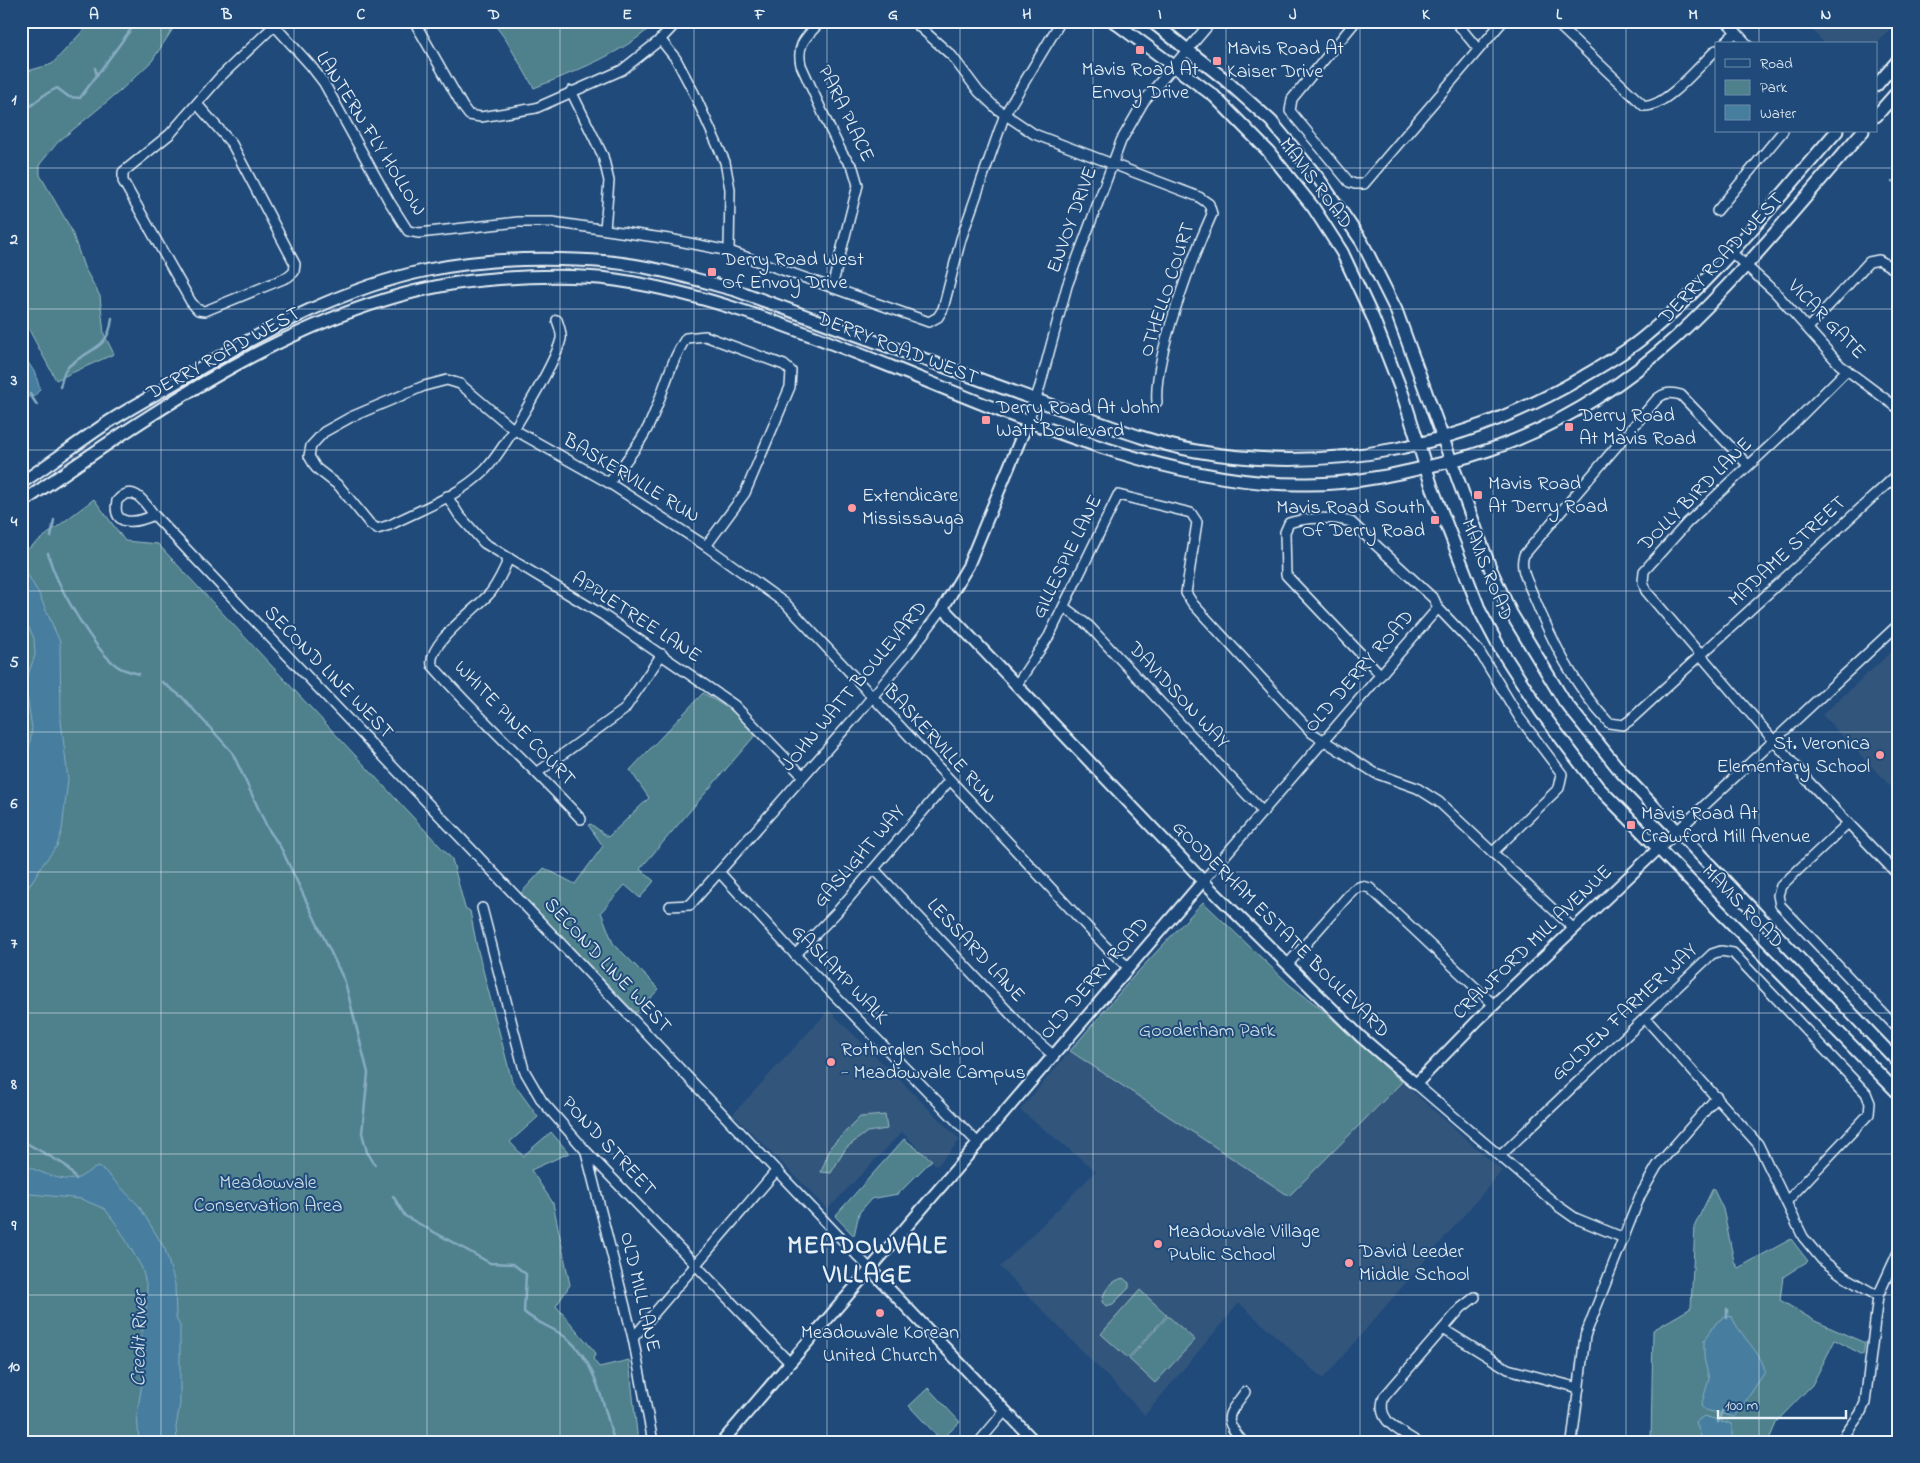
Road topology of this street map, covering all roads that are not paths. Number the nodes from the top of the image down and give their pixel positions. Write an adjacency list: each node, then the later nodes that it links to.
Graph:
1 (414, 21): 26 (street)
2 (678, 21): 16 (street)
3 (821, 21): 40 (street, PARA PLACE)
4 (913, 21): 29 (street)
5 (1061, 21): 29 (street)
6 (1113, 21): 23 (main road, MAVIS ROAD)
7 (1151, 21): 20 (main road, MAVIS ROAD)
8 (1212, 21): 20 (street, ENVOY DRIVE)
9 (1356, 21): 19 (street)
10 (1455, 21): 19 (street)
11 (1503, 21): 19 (street)
12 (1554, 21): 21 (street)
13 (1726, 21): 15 (street)
14 (276, 23): 27 (street); 35 (street, LANTERN FLY HOLLOW)
15 (1736, 32): 17 (street); 18 (street)
16 (660, 39): 26 (street); 36 (street)
17 (1725, 42)
18 (1745, 42)
19 (1478, 49)
20 (1188, 50): 23 (street, ENVOY DRIVE); 49 (main road, MAVIS ROAD)
21 (1715, 51)
22 (1899, 59): 24 (main road)
23 (1174, 66): 33 (street, ENVOY DRIVE); 50 (main road, MAVIS ROAD)
24 (1879, 83): 28 (main road)
25 (1899, 90): 28 (main road)
26 (571, 91): 35 (street)
27 (197, 104): 27 (street)
28 (1880, 111)
29 (1005, 114): 33 (street); 40 (street, LANTERN FLY HOLLOW)
30 (1782, 132): 34 (street)
31 (1836, 132): 37 (main road, DERRY ROAD WEST)
32 (1862, 132): 38 (main road, DERRY ROAD WEST)
33 (1112, 165): 44 (street, ENVOY DRIVE); 45 (street, OTHELLO COURT)
34 (1717, 211)
35 (605, 229): 36 (street, LANTERN FLY HOLLOW)
36 (729, 251): 40 (street, LANTERN FLY HOLLOW)
37 (1731, 252): 38 (street, VICAR GATE); 49 (main road, DERRY ROAD WEST)
38 (1746, 266): 42 (street, VICAR GATE); 51 (main road, DERRY ROAD WEST)
39 (1899, 272): 42 (street)
40 (832, 287)
41 (557, 320): 48 (street)
42 (1808, 328): 43 (street, VICAR GATE)
43 (1847, 370): 46 (street, VICAR GATE); 52 (street, DOLLY BIRD LANE)
44 (1036, 400): 47 (street, ENVOY DRIVE); 50 (main road, DERRY ROAD WEST); 55 (main road, DERRY ROAD WEST)
45 (1157, 402)
46 (1899, 409)
47 (1028, 421): 53 (main road, DERRY ROAD WEST); 58 (main road, DERRY ROAD WEST); 63 (street, JOHN WATT BOULEVARD)
48 (513, 429): 56 (street, BASKERVILLE RUN); 57 (street); 57 (street, BASKERVILLE RUN)
49 (1444, 439): 50 (main road, DERRY ROAD WEST); 51 (main road, MAVIS ROAD)
50 (1418, 446): 53 (main road, MAVIS ROAD)
51 (1452, 461): 53 (main road, DERRY ROAD WEST); 79 (main road, MAVIS ROAD)
52 (1748, 465): 67 (street, DOLLY BIRD LANE); 67 (street, MADAME STREET)
53 (1426, 468): 80 (main road, MAVIS ROAD)
54 (1899, 474): 67 (street, MADAME STREET)
55 (21, 483)
56 (609, 483): 60 (street, BASKERVILLE RUN); 60 (street)
57 (447, 496): 61 (street, APPLETREE LANE)
58 (21, 504)
59 (154, 515): 103 (street, SECOND LINE WEST)
60 (706, 546): 70 (street, BASKERVILLE RUN)
61 (509, 558): 66 (street, APPLETREE LANE); 73 (street, WHITE PINE COURT)
62 (1064, 607): 69 (street, GILLESPIE LANE); 71 (street, GILLESPIE LANE); 76 (street, DAVIDSON WAY)
63 (943, 608): 69 (street, GOODERHAM ESTATE BOULEVARD); 70 (street, JOHN WATT BOULEVARD)
64 (1438, 608): 68 (street, OLD DERRY ROAD); 68 (street); 81 (street)
65 (1899, 624): 72 (street)
66 (662, 654): 73 (street); 74 (street, APPLETREE LANE)
67 (1701, 656): 72 (street)
68 (1381, 675): 71 (street, OLD DERRY ROAD)
69 (1016, 686): 85 (street, GOODERHAM ESTATE BOULEVARD)
70 (871, 698): 74 (street, JOHN WATT BOULEVARD); 75 (street, BASKERVILLE RUN)
71 (1324, 740): 76 (street, OLD DERRY ROAD); 81 (street)
72 (1774, 740): 78 (street); 79 (street)
73 (538, 772): 77 (street, WHITE PINE COURT)
74 (803, 776): 83 (street, JOHN WATT BOULEVARD)
75 (949, 781): 82 (street, GASLIGHT WAY); 91 (street, BASKERVILLE RUN)
76 (1263, 812): 85 (street, OLD DERRY ROAD)
77 (581, 820)
78 (1848, 823): 84 (street); 94 (street)
79 (1677, 831): 80 (street, CRAWFORD MILL AVENUE); 96 (main road, MAVIS ROAD)
80 (1658, 847): 88 (street, CRAWFORD MILL AVENUE); 98 (main road, MAVIS ROAD)
81 (1494, 851): 88 (street)
82 (874, 869): 89 (street, GASLIGHT WAY); 95 (street, LESSARD LANE)
83 (720, 873): 86 (street, JOHN WATT BOULEVARD); 89 (street, GASLAMP WALK)
84 (1899, 876)
85 (1203, 881): 90 (street, GOODERHAM ESTATE BOULEVARD); 91 (street, OLD DERRY ROAD)
86 (670, 906)
87 (482, 908): 101 (street, POND STREET)
88 (1574, 929): 92 (street, CRAWFORD MILL AVENUE)
89 (795, 955): 100 (street, GASLAMP WALK)
90 (1288, 964): 92 (street); 97 (street, GOODERHAM ESTATE BOULEVARD)
91 (1129, 968): 95 (street, OLD DERRY ROAD)
92 (1494, 1005): 97 (street, CRAWFORD MILL AVENUE)
93 (1645, 1018): 99 (street); 102 (street, GOLDEN FARMER WAY); 104 (street, GOLDEN FARMER WAY)
94 (1899, 1030)
95 (1053, 1055): 100 (street, OLD DERRY ROAD)
96 (1899, 1063)
97 (1416, 1084): 102 (street, GOODERHAM ESTATE BOULEVARD)
98 (1899, 1094)
99 (1718, 1097): 104 (street); 105 (street)
100 (977, 1142): 108 (street, OLD DERRY ROAD)
101 (586, 1151): 107 (street, POND STREET); 112 (street, OLD MILL LANE)
102 (1500, 1156): 105 (street, GOODERHAM ESTATE BOULEVARD)
103 (777, 1170): 107 (street); 108 (street, SECOND LINE WEST)
104 (1787, 1201): 109 (street)
105 (1624, 1238): 114 (street)
106 (1899, 1250): 109 (street)
107 (696, 1266): 112 (street); 113 (street, POND STREET)
108 (870, 1269): 113 (street, OLD DERRY ROAD); 116 (street, SECOND LINE WEST)
109 (1878, 1296): 124 (street)
110 (1475, 1297): 111 (street)
111 (1443, 1329): 114 (street); 122 (street)
112 (633, 1338): 117 (street, OLD MILL LANE)
113 (789, 1362): 118 (street, OLD DERRY ROAD)
114 (1579, 1388): 123 (street)
115 (1245, 1392): 121 (street)
116 (1006, 1411): 119 (street); 120 (street, SECOND LINE WEST)
117 (653, 1442)
118 (722, 1442)
119 (979, 1442)
120 (1035, 1442)
121 (1243, 1442)
122 (1416, 1442)
123 (1572, 1442)
124 (1840, 1442)

